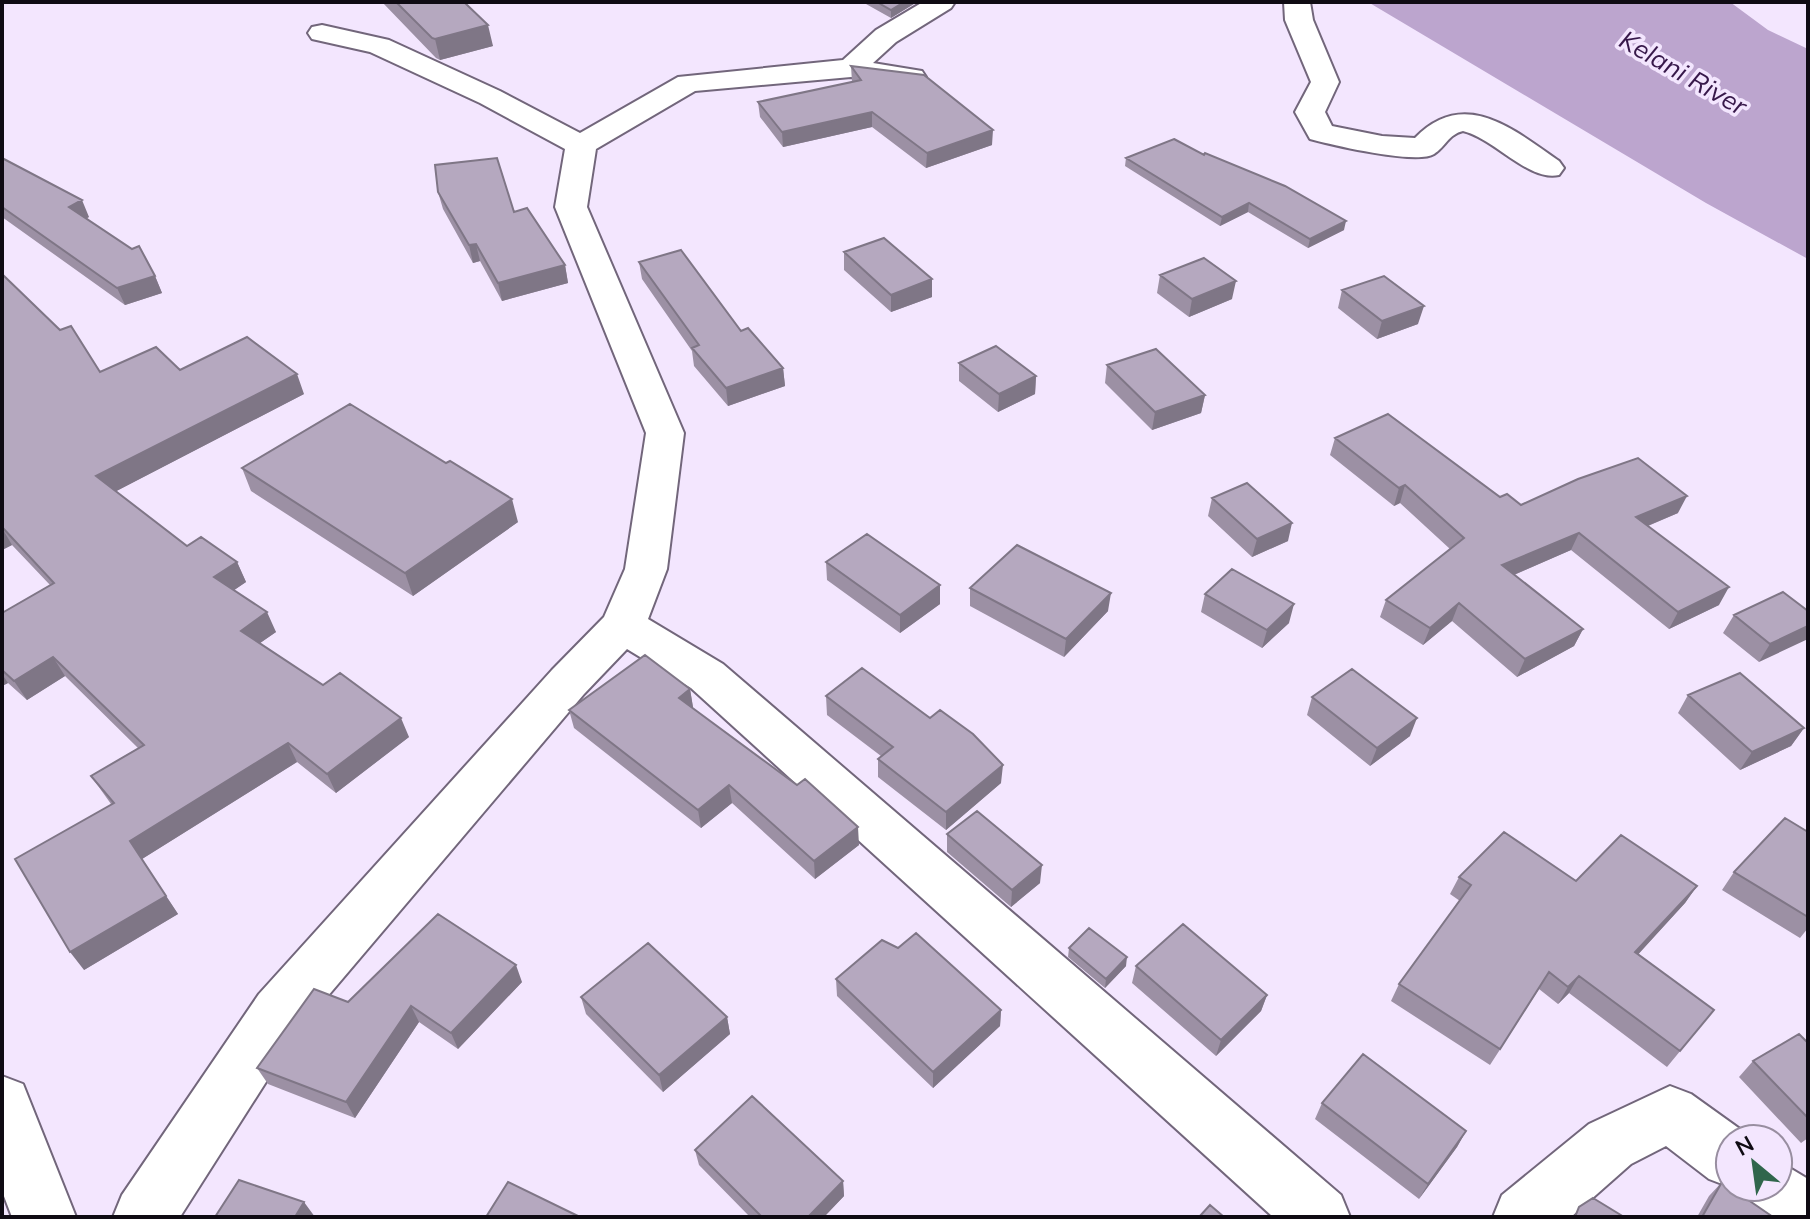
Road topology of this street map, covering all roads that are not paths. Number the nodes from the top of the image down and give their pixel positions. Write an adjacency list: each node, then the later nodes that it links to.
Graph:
1 (942, 2): 4 (street)
2 (1297, 2): 7 (street)
3 (322, 33): 6 (street)
4 (851, 68): 5 (street); 6 (street)
5 (920, 79)
6 (581, 145): 8 (street)
7 (1548, 168)
8 (623, 625): 14 (street); 15 (street)
9 (2, 1104): 13 (street)
10 (1714, 1146): 16 (street)
11 (1791, 1203): 12 (street)
12 (1808, 1216)
13 (45, 1217)
14 (144, 1217)
15 (1319, 1217)
16 (1524, 1217)

